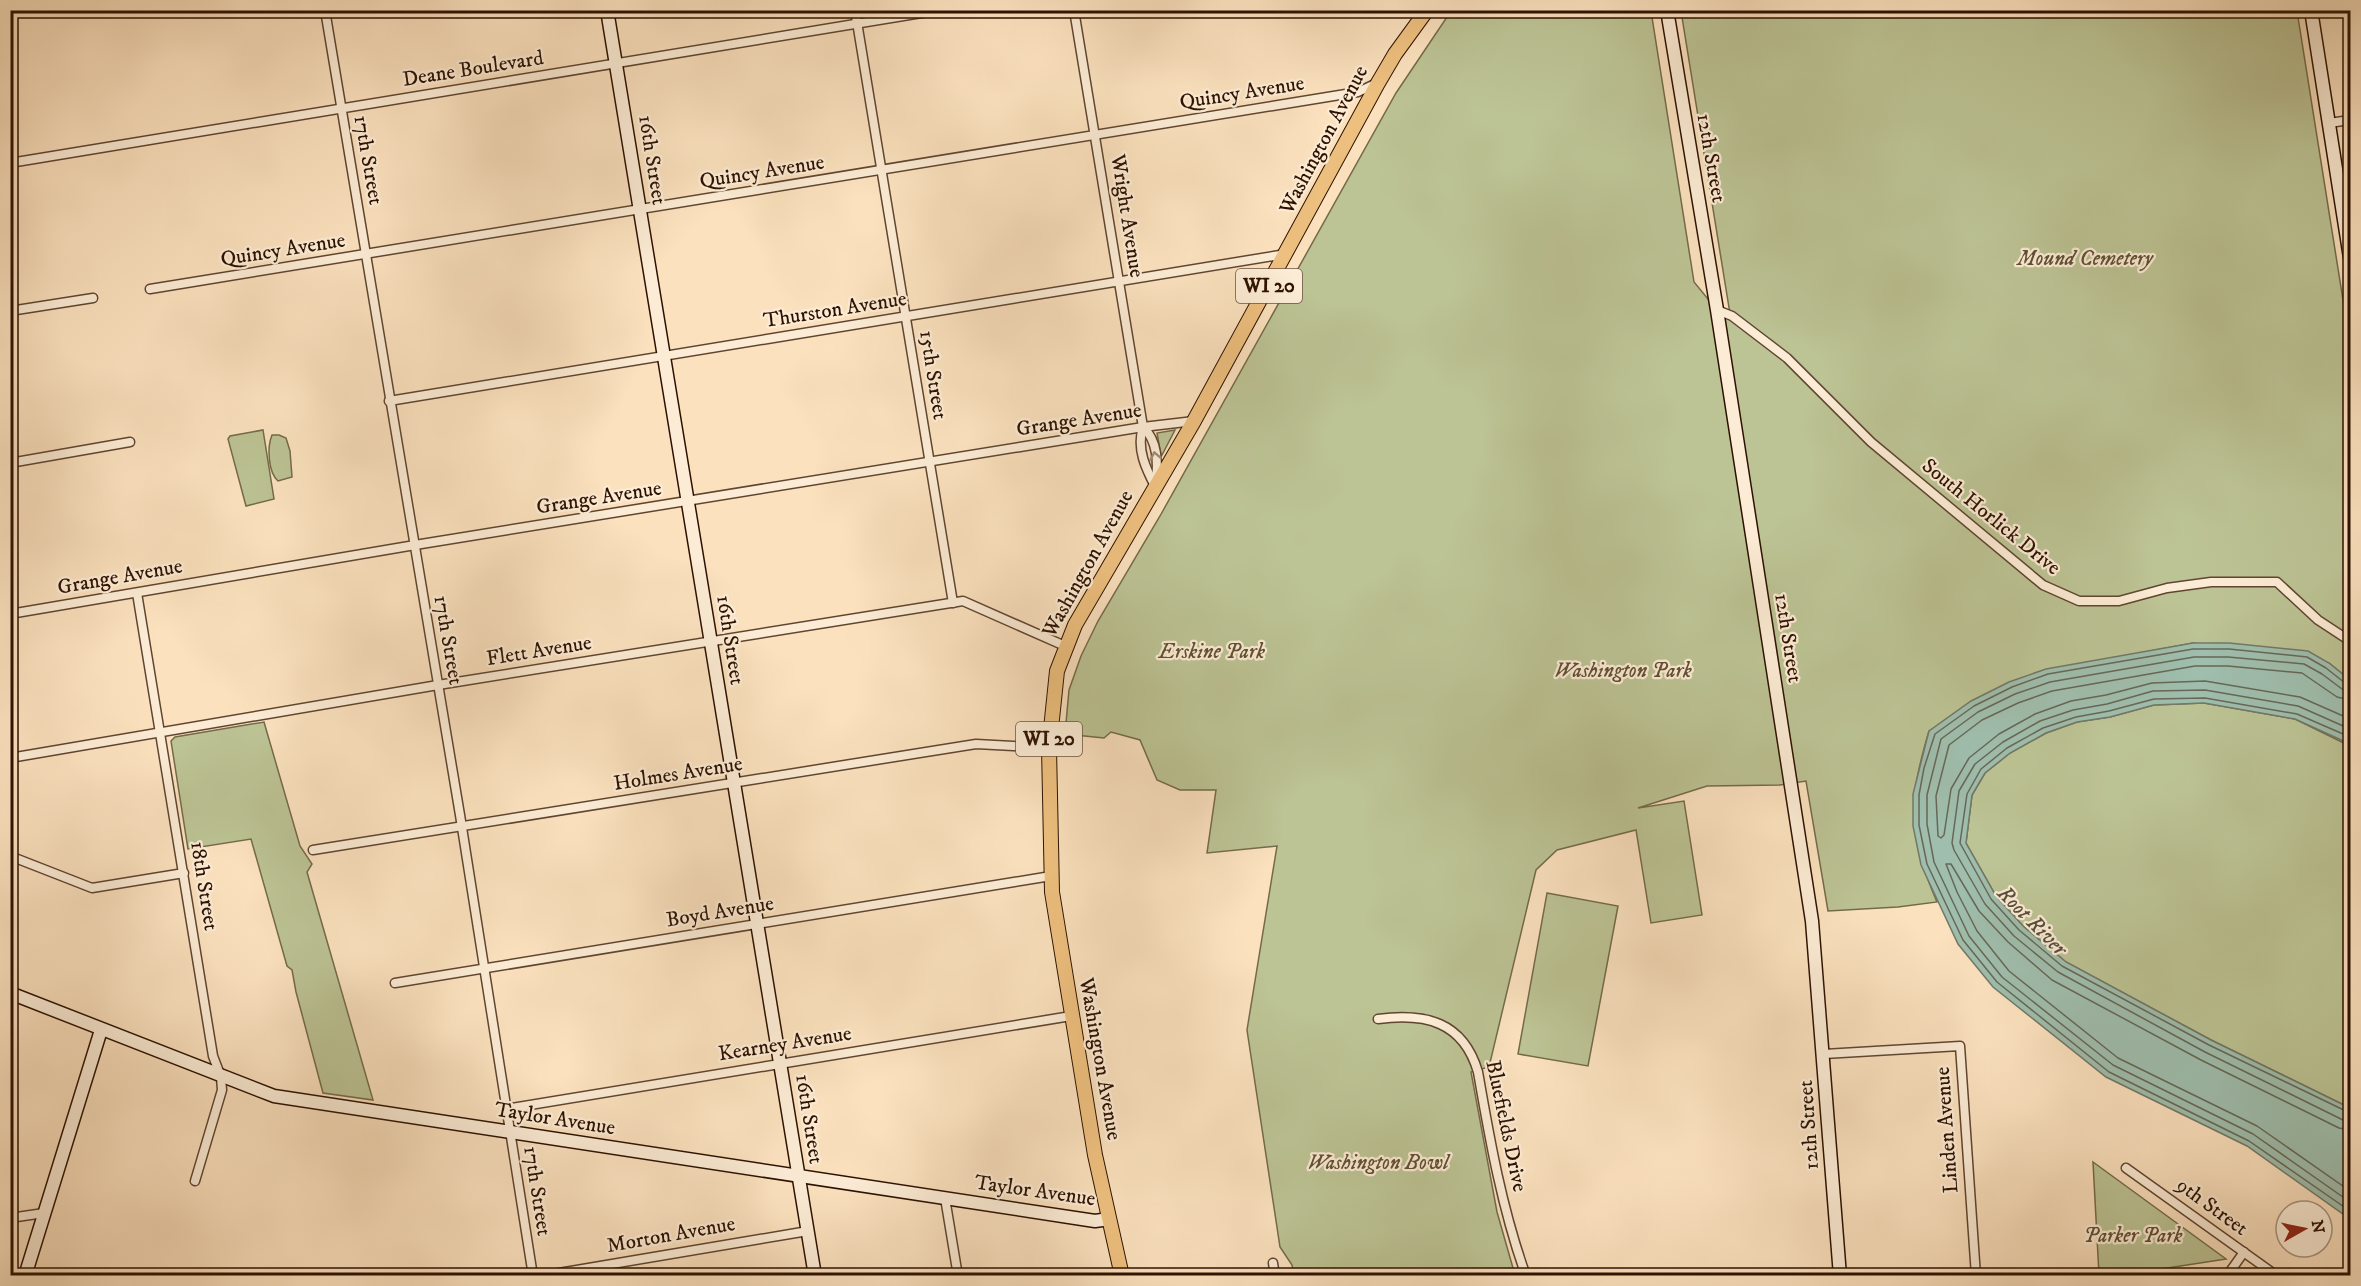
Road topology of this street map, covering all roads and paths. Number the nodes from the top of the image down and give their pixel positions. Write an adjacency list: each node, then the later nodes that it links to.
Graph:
1 (325, 10): 12 (street, 17th Street)
2 (608, 10): 10 (street, 16th Street)
3 (855, 10): 9 (street, 15th Street)
4 (940, 10): 9 (street, Deane Boulevard)
5 (1074, 10): 15 (street, Wright Avenue)
6 (1427, 10): 11 (main road, Washington Avenue / WI 20)
7 (1667, 10): 25 (street, 12th Street)
8 (2311, 10): 14 (street)
9 (858, 24): 10 (street, Deane Boulevard); 17 (street, 15th Street)
10 (616, 64): 12 (street, Deane Boulevard); 18 (street, 16th Street)
11 (1378, 83): 15 (street, Quincy Avenue); 19 (main road, Washington Avenue / WI 20)
12 (341, 109): 16 (street, Deane Boulevard); 20 (street, 17th Street)
13 (2350, 120): 14 (street)
14 (2329, 123): 21 (street)
15 (1095, 135): 17 (street, Quincy Avenue); 22 (street, Wright Avenue)
16 (10, 163)
17 (881, 170): 18 (street, Quincy Avenue); 27 (street, 15th Street)
18 (640, 210): 20 (street, Quincy Avenue); 28 (street, 16th Street)
19 (1287, 254): 22 (street, Thurston Avenue); 30 (main road, Washington Avenue / WI 20)
20 (365, 255): 23 (street, Quincy Avenue); 29 (street, 17th Street)
21 (2350, 258)
22 (1119, 281): 27 (street, Thurston Avenue); 31 (street, Wright Avenue)
23 (150, 289)
24 (93, 298): 26 (street)
25 (1717, 310): 41 (street, South Horlick Drive); 61 (street, 12th Street)
26 (10, 311)
27 (905, 316): 28 (street, Thurston Avenue); 33 (street, 15th Street)
28 (664, 356): 29 (street, Thurston Avenue); 36 (street, 16th Street)
29 (389, 402): 37 (street, 17th Street)
30 (1194, 421): 31 (street, Grange Avenue); 35 (main road, Washington Avenue / WI 20)
31 (1143, 427): 33 (street, Grange Avenue); 35 (street, Wright Avenue)
32 (130, 442): 34 (street)
33 (929, 462): 36 (street, Grange Avenue); 39 (street, 15th Street)
34 (10, 463)
35 (1156, 488): 43 (main road, Washington Avenue / WI 20)
36 (688, 502): 37 (street, Grange Avenue); 42 (street, 16th Street)
37 (415, 545): 38 (street, Grange Avenue); 44 (street, 17th Street)
38 (137, 593): 40 (street, Grange Avenue); 45 (street, 18th Street)
39 (953, 603): 42 (street, Flett Avenue); 43 (street, Flett Avenue)
40 (10, 614)
41 (2350, 641)
42 (711, 643): 44 (street, Flett Avenue); 48 (street, 16th Street)
43 (1065, 646): 46 (main road, Washington Avenue / WI 20)
44 (438, 685): 45 (street, Flett Avenue); 49 (street, 17th Street)
45 (160, 731): 47 (street, Flett Avenue); 52 (street, 18th Street)
46 (1049, 748): 48 (street, Holmes Avenue); 53 (main road, Washington Avenue / WI 20)
47 (10, 758)
48 (734, 784): 49 (street, Holmes Avenue); 54 (street, 16th Street)
49 (461, 825): 50 (street, Holmes Avenue); 55 (street, 17th Street)
50 (313, 850)
51 (10, 856): 52 (street)
52 (183, 873): 63 (street, 18th Street)
53 (1051, 876): 54 (street, Boyd Avenue); 58 (main road, Washington Avenue / WI 20)
54 (757, 924): 55 (street, Boyd Avenue); 62 (street, 16th Street)
55 (483, 967): 56 (street, Boyd Avenue); 64 (street, 17th Street)
56 (395, 983)
57 (10, 993): 60 (street, Taylor Avenue)
58 (1071, 1016): 62 (street, Kearney Avenue); 72 (main road, Washington Avenue / WI 20)
59 (1378, 1018): 83 (street, Bluefields Drive)
60 (101, 1030): 63 (street, Taylor Avenue); 70 (street)
61 (1824, 1054): 84 (street, 12th Street); 85 (street, Linden Avenue)
62 (780, 1064): 64 (street, Kearney Avenue); 67 (street, 16th Street)
63 (221, 1077): 65 (street, Taylor Avenue); 68 (street, 18th Street)
64 (506, 1109): 65 (street, 17th Street)
65 (509, 1132): 67 (street, Taylor Avenue); 77 (street, 17th Street)
66 (2126, 1168): 74 (street, 9th Street)
67 (799, 1176): 69 (street, Taylor Avenue); 73 (street, 16th Street)
68 (195, 1181)
69 (945, 1198): 72 (street, Taylor Avenue); 80 (street)
70 (44, 1213): 71 (street); 76 (street)
71 (10, 1218)
72 (1109, 1219): 81 (main road, Washington Avenue / WI 20)
73 (808, 1231): 78 (street, Morton Avenue); 79 (street, 16th Street)
74 (2244, 1252): 86 (street); 87 (street, 9th Street)
75 (1273, 1263): 82 (street)
76 (24, 1275)
77 (533, 1275)
78 (541, 1275)
79 (815, 1275)
80 (957, 1275)
81 (1122, 1275)
82 (1275, 1275)
83 (1526, 1275)
84 (1840, 1275)
85 (1976, 1275)
86 (2214, 1275)
87 (2277, 1275)

